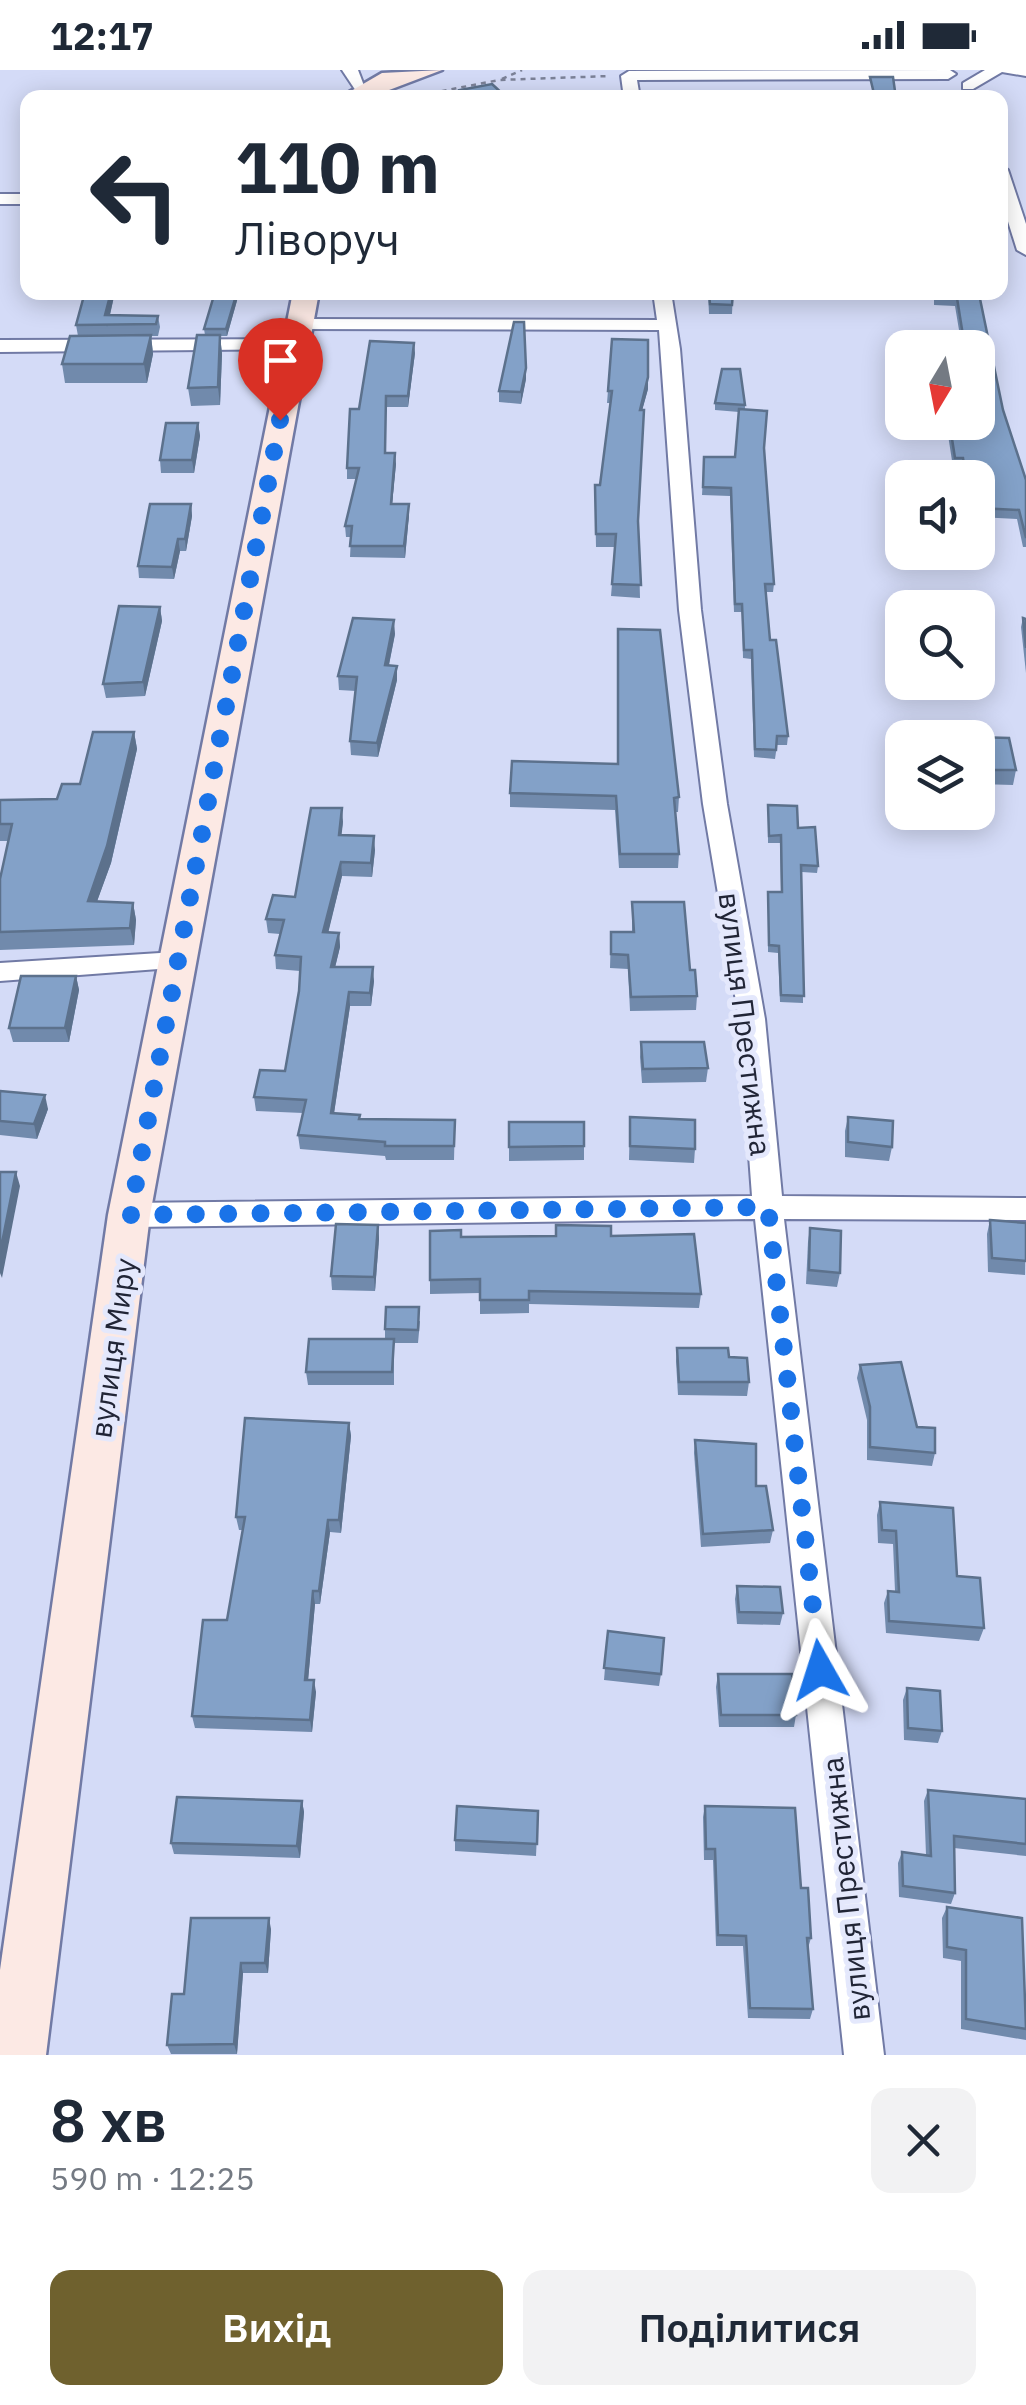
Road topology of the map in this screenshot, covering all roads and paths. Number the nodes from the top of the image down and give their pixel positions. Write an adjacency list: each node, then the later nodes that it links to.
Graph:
1 (431, 70): 11 (street)
2 (522, 70): 10 (path)
3 (578, 70): 8 (path)
4 (996, 70): 15 (street)
5 (1008, 70): 6 (street)
6 (1026, 71)
7 (944, 72): 9 (street); 14 (street)
8 (577, 76): 9 (path); 10 (path)
9 (629, 76): 13 (street)
10 (499, 80): 12 (path)
11 (354, 85)
12 (450, 90)
13 (631, 90)
14 (967, 90)
15 (972, 90)
16 (1008, 195): 17 (street)
17 (1026, 250)
18 (663, 300): 20 (street, вулиця Престижна)
19 (300, 320): 20 (street); 21 (street); 22 (street, вулиця Миру)
20 (666, 325): 24 (street, вулиця Престижна)
21 (0, 346)
22 (176, 961): 23 (street); 26 (street, вулиця Миру)
23 (0, 972)
24 (768, 1207): 25 (street); 26 (street); 28 (street, вулиця Престижна)
25 (1026, 1209)
26 (130, 1215): 27 (street, вулиця Миру)
27 (17, 2055)
28 (864, 2055)

